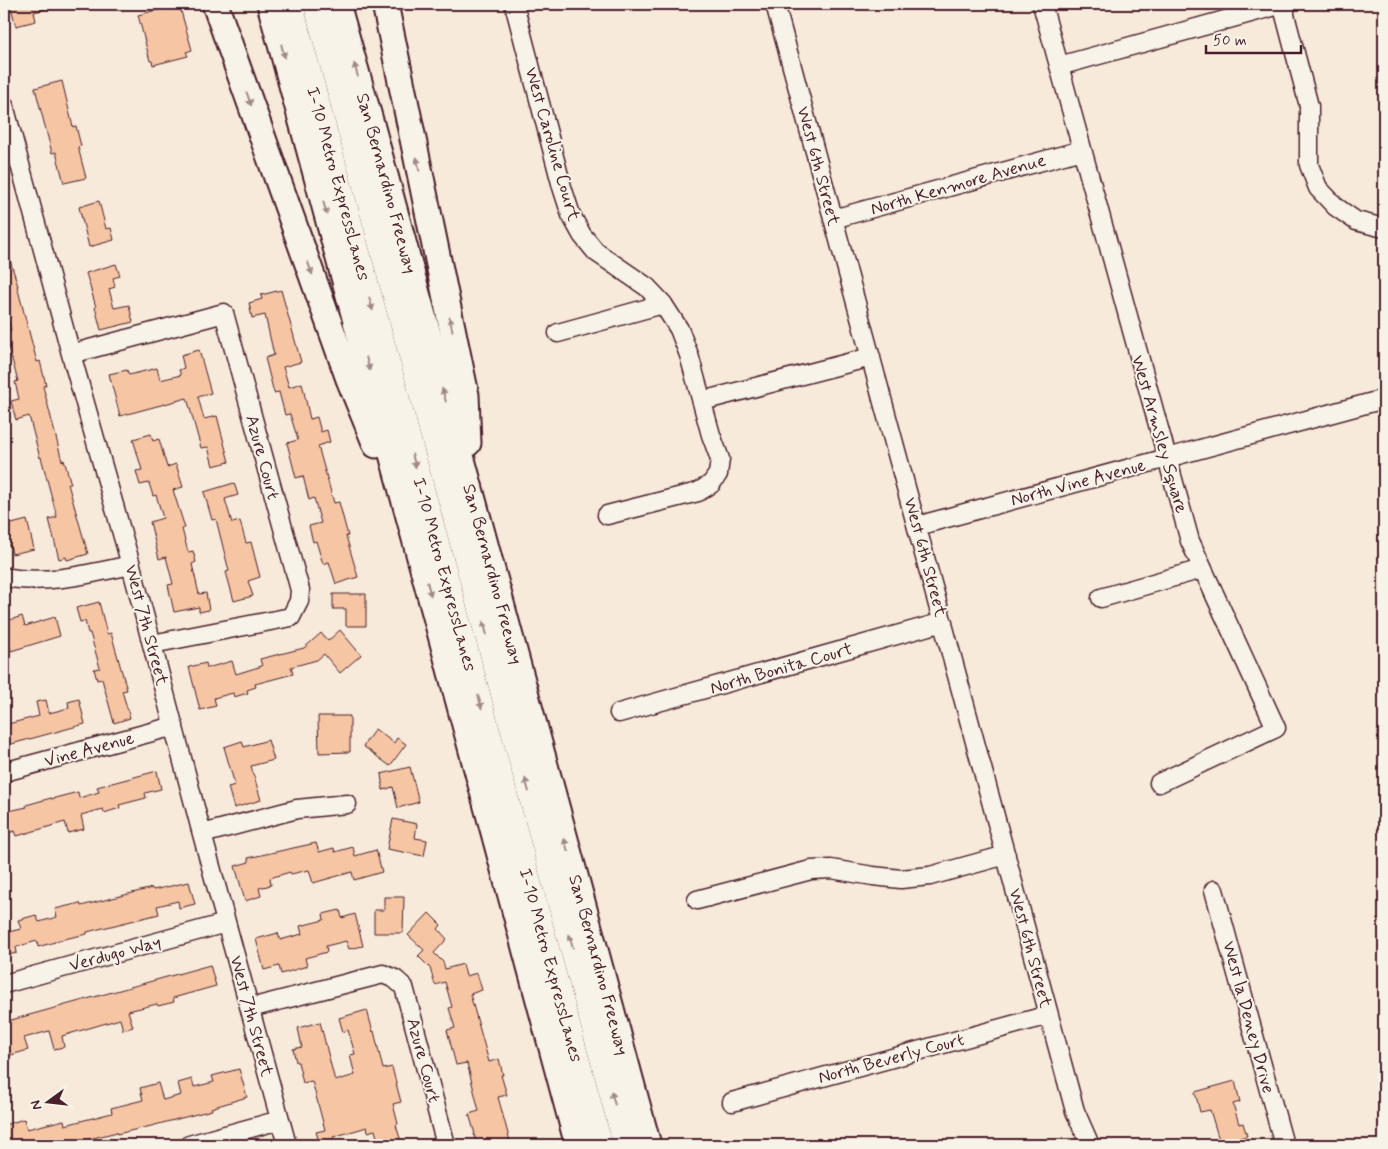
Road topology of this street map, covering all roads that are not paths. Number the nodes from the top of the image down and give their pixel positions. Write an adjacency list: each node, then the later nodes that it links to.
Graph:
1 (215, 4): 26 (highway, one-way to 26)
2 (270, 4): 26 (highway, one-way to 26)
3 (290, 4): 53 (highway, I-10 Metro ExpressLanes, one-way to 53)
4 (316, 4): 54 (highway, I-10 Metro ExpressLanes, one-way to 4)
5 (337, 4): 23 (highway, San Bernardino Freeway, one-way to 5)
6 (385, 4): 23 (highway, one-way to 6)
7 (514, 4): 16 (street, West Caroline Court)
8 (775, 4): 14 (street, West 6th Street)
9 (1042, 4): 11 (street, West Armsley Square)
10 (1284, 4): 11 (street); 15 (street)
11 (1059, 66): 13 (street, West Armsley Square)
12 (5, 116): 18 (street, West 7th Street)
13 (1082, 150): 14 (street, North Kenmore Avenue); 22 (street, West Armsley Square)
14 (834, 219): 19 (street, West 6th Street)
15 (1384, 228)
16 (663, 304): 17 (street); 21 (street, West Caroline Court)
17 (558, 333)
18 (71, 354): 27 (street, West 7th Street); 32 (street, Azure Court)
19 (871, 357): 21 (street); 25 (street, West 6th Street)
20 (1384, 399): 22 (street, North Vine Avenue)
21 (702, 401): 24 (street, West Caroline Court)
22 (1166, 458): 25 (street, North Vine Avenue); 28 (street, West Armsley Square)
23 (470, 493): 55 (highway, San Bernardino Freeway, one-way to 23)
24 (607, 515)
25 (917, 526): 31 (street, West 6th Street)
26 (421, 561): 52 (highway, one-way to 52)
27 (131, 566): 29 (street); 32 (street, West 7th Street)
28 (1202, 569): 30 (street); 36 (street, West Armsley Square)
29 (4, 577)
30 (1101, 598)
31 (943, 622): 33 (street, North Bonita Court); 39 (street, West 6th Street)
32 (152, 644): 34 (street, West 7th Street)
33 (619, 713)
34 (174, 726): 35 (street, Vine Avenue); 38 (street, West 7th Street)
35 (4, 772)
36 (1159, 783)
37 (347, 804): 38 (street)
38 (202, 834): 42 (street, West 7th Street)
39 (1006, 855): 41 (street); 45 (street, West 6th Street)
40 (1214, 890): 58 (street, West la Deney Drive)
41 (697, 900)
42 (226, 923): 43 (street, Verdugo Way); 44 (street, West 7th Street)
43 (4, 984)
44 (250, 1008): 48 (street, West 7th Street); 51 (street, Azure Court)
45 (1049, 1015): 46 (street, North Beverly Court); 47 (street, West 6th Street)
46 (732, 1102)
47 (1075, 1111): 56 (street, West 6th Street); 57 (street, West 6th Street)
48 (280, 1120): 49 (street); 50 (street, West 7th Street)
49 (189, 1145)
50 (287, 1145)
51 (446, 1145)
52 (578, 1145)
53 (600, 1145)
54 (626, 1145)
55 (648, 1145)
56 (1078, 1145)
57 (1090, 1145)
58 (1284, 1145)

